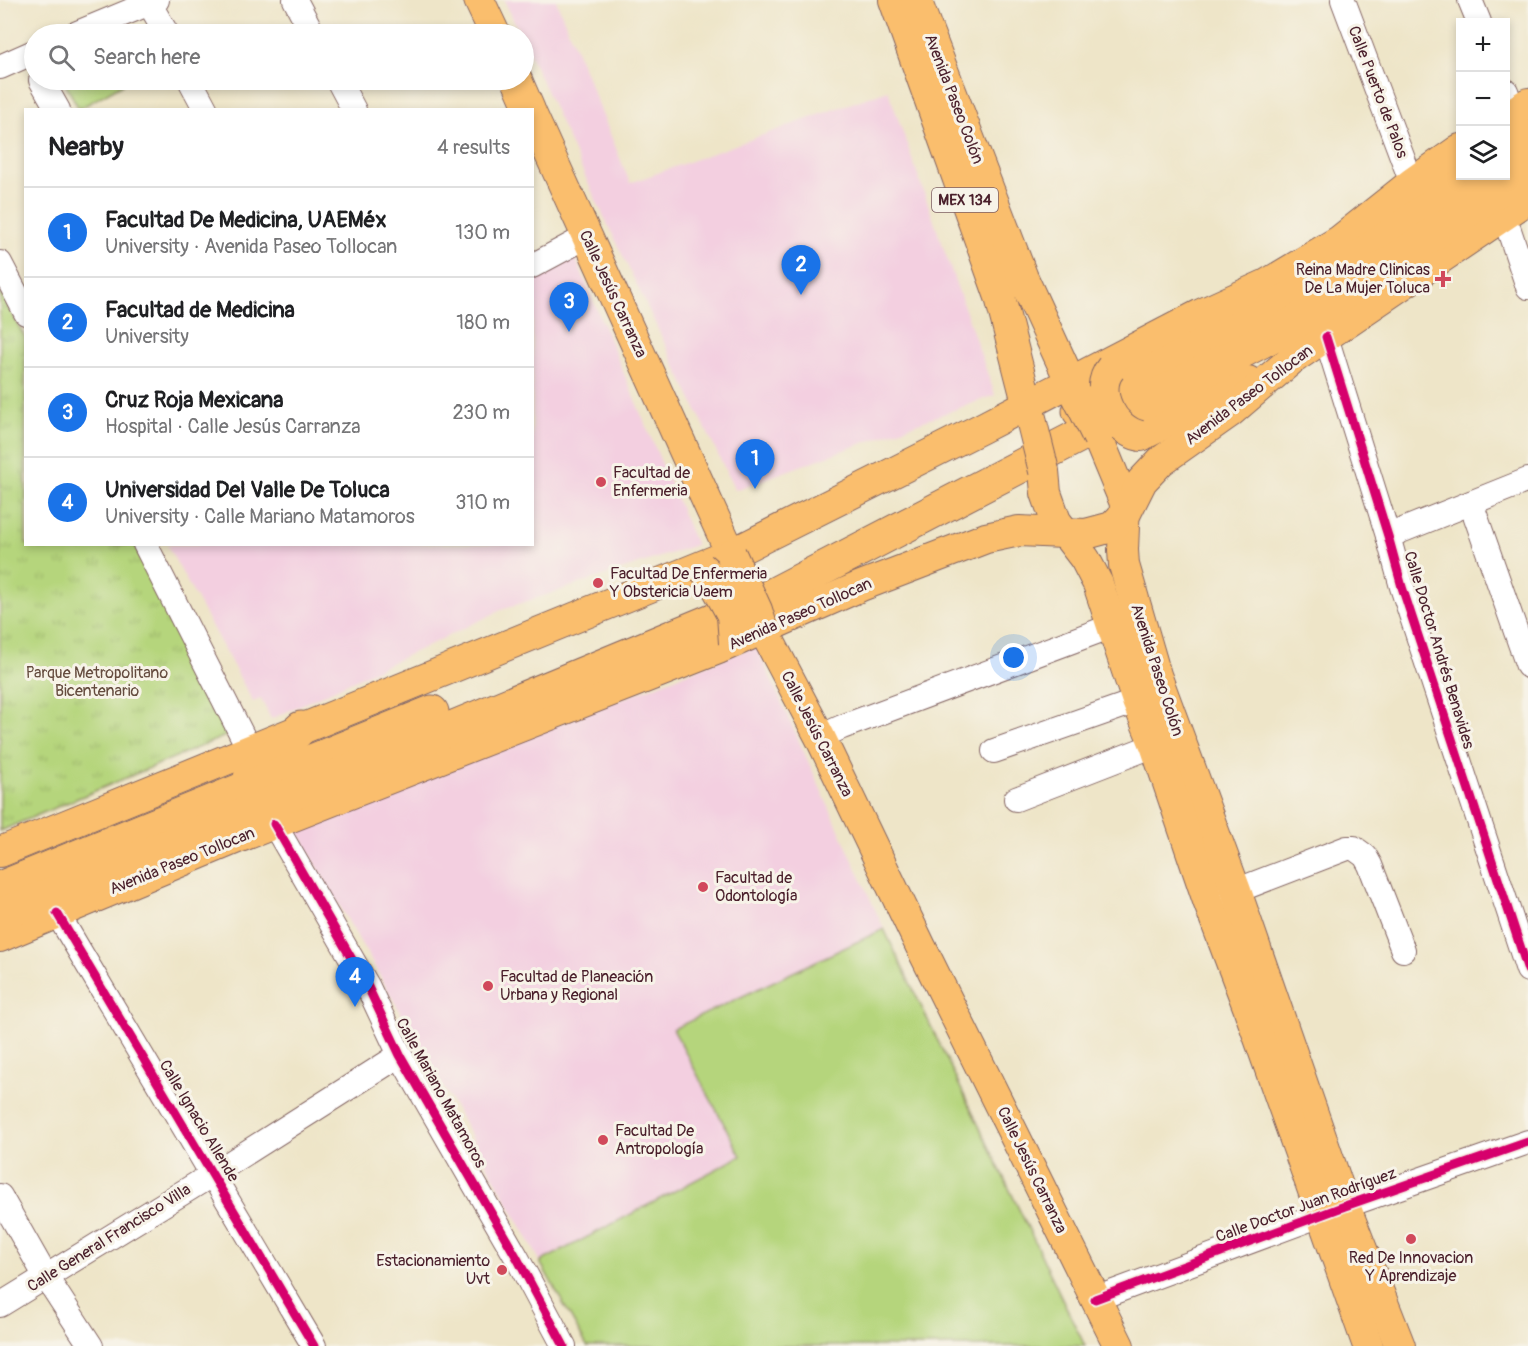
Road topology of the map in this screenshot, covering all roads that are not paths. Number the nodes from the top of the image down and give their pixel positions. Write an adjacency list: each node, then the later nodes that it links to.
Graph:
1 (295, 0): 11 (street)
2 (479, 0): 12 (main road)
3 (894, 0): 40 (main road, Avenida Paseo Colón / MEX 134)
4 (916, 0): 39 (main road, Avenida Paseo Colón / MEX 134)
5 (1343, 0): 29 (street, Calle Puerto de Palos)
6 (1470, 0): 8 (street)
7 (153, 1): 9 (street); 10 (street)
8 (1477, 18)
9 (99, 24)
10 (163, 24)
11 (308, 24)
12 (490, 24)
13 (24, 60): 14 (street)
14 (0, 67)
15 (47, 90): 19 (street)
16 (195, 90): 20 (street)
17 (343, 90): 21 (street)
18 (521, 90): 22 (main road)
19 (57, 108)
20 (205, 108)
21 (353, 108)
22 (529, 108)
23 (1516, 112): 25 (highway)
24 (534, 120): 31 (main road, Calle Jesús Carranza)
25 (1510, 137)
26 (1456, 152): 29 (main road)
27 (1528, 170): 62 (highway, Avenida Paseo Tollocan)
28 (1468, 180): 59 (highway)
29 (1412, 183): 34 (main road)
30 (1516, 207): 35 (street); 37 (main road, Avenida Paseo Tollocan)
31 (586, 237): 33 (street); 47 (main road, Calle Jesús Carranza)
32 (0, 263): 36 (street)
33 (534, 265)
34 (1267, 284): 38 (main road, bridge); 39 (main road)
35 (1528, 287)
36 (24, 309)
37 (1326, 337): 38 (main road, Avenida Paseo Tollocan); 45 (street, Calle Doctor Andrés Benavides)
38 (1291, 360): 43 (main road, Avenida Paseo Tollocan)
39 (1073, 389): 40 (main road); 43 (main road, Avenida Paseo Colón, bridge)
40 (1030, 413): 44 (main road, Avenida Paseo Colón, bridge); 47 (main road)
41 (1528, 480): 42 (street)
42 (1471, 503): 45 (street); 52 (street)
43 (1126, 513): 44 (main road, Avenida Paseo Tollocan); 66 (main road, Avenida Paseo Colón)
44 (1063, 533): 49 (main road, Avenida Paseo Colón); 50 (main road, Avenida Paseo Tollocan)
45 (1388, 536): 72 (street, Calle Doctor Andrés Benavides)
46 (146, 546): 57 (street)
47 (731, 554): 48 (main road); 50 (main road, Calle Jesús Carranza, bridge)
48 (701, 567): 51 (main road, bridge); 54 (main road)
49 (1112, 626): 53 (main road, Avenida Paseo Colón); 55 (street)
50 (763, 629): 51 (main road, Avenida Paseo Tollocan); 55 (main road, Calle Jesús Carranza)
51 (734, 643): 61 (main road, Avenida Paseo Tollocan)
52 (1528, 666)
53 (1137, 701): 56 (main road, Avenida Paseo Colón); 58 (street)
54 (301, 728): 57 (main road); 59 (highway)
55 (820, 737): 80 (main road, Calle Jesús Carranza)
56 (1155, 745): 60 (street); 67 (main road, Avenida Paseo Colón)
57 (249, 749): 64 (main road)
58 (994, 751)
59 (238, 790): 65 (highway)
60 (1016, 799)
61 (274, 824): 63 (main road, Avenida Paseo Tollocan); 74 (street, Calle Mariano Matamoros)
62 (189, 836): 63 (highway); 69 (highway, Avenida Paseo Tollocan)
63 (235, 839): 68 (main road, Avenida Paseo Tollocan)
64 (0, 852)
65 (0, 888)
66 (1236, 891): 67 (street); 71 (street); 73 (main road, Avenida Paseo Colón)
67 (1208, 901): 73 (main road, Avenida Paseo Colón)
68 (57, 913): 70 (main road, Avenida Paseo Tollocan); 76 (street, Calle Ignacio Allende)
69 (0, 915)
70 (0, 938)
71 (1403, 950)
72 (1528, 970)
73 (1260, 1003): 78 (main road, Avenida Paseo Colón)
74 (400, 1055): 76 (street, Calle General Francisco Villa); 84 (street, Calle Mariano Matamoros)
75 (1528, 1142): 78 (street, Calle Doctor Juan Rodríguez)
76 (213, 1174): 79 (street, Calle General Francisco Villa); 83 (street, Calle Ignacio Allende)
77 (0, 1196): 79 (street)
78 (1333, 1211): 80 (street, Calle Doctor Juan Rodríguez); 86 (main road, Avenida Paseo Colón); 87 (main road, Avenida Paseo Colón)
79 (46, 1277): 81 (street, Calle General Francisco Villa); 82 (street)
80 (1095, 1299): 85 (main road, Calle Jesús Carranza)
81 (0, 1305)
82 (91, 1346)
83 (314, 1346)
84 (564, 1346)
85 (1119, 1346)
86 (1368, 1346)
87 (1400, 1346)

